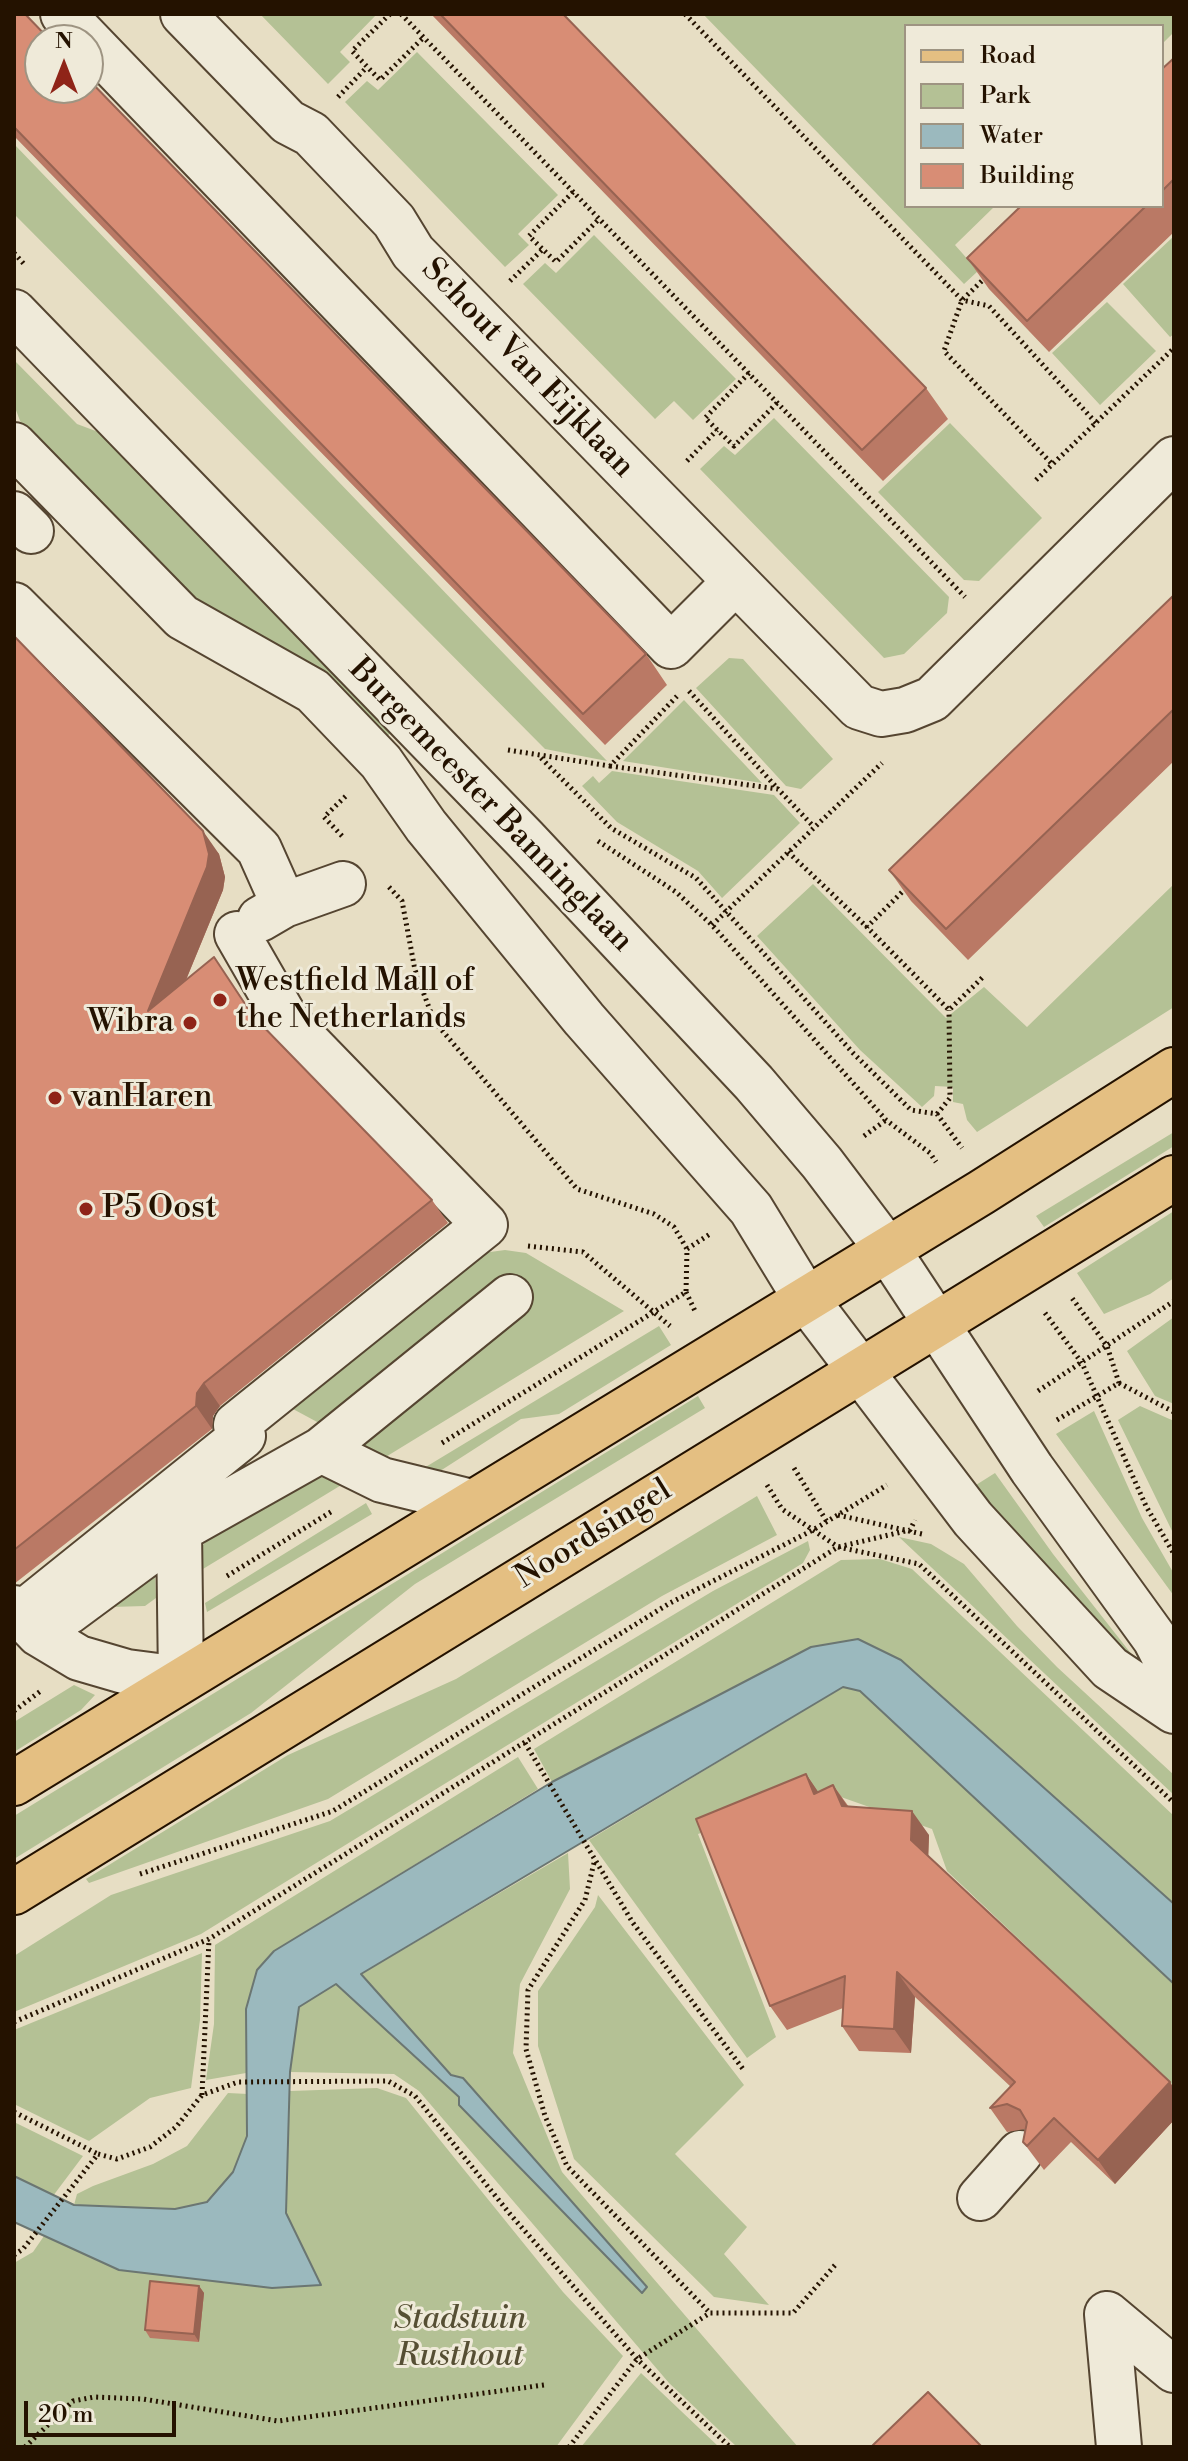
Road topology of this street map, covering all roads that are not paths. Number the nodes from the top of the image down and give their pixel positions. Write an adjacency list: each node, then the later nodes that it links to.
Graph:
1 (63, 14): 6 (street)
2 (183, 14): 6 (street, Schout Van Eijklaan)
3 (14, 312): 12 (street, Burgemeester Banninglaan)
4 (14, 445): 14 (street, Burgemeester Banninglaan)
5 (1174, 459): 6 (street, Schout Van Eijklaan)
6 (734, 583)
7 (14, 605): 9 (street)
8 (364, 884): 9 (street)
9 (284, 905): 20 (street)
10 (1174, 1070): 12 (main road)
11 (1174, 1178): 15 (main road, Noordsingel)
12 (887, 1249): 14 (main road); 15 (street, Burgemeester Banninglaan)
13 (510, 1297): 17 (street)
14 (806, 1299): 16 (street, Burgemeester Banninglaan); 18 (main road)
15 (935, 1325): 16 (main road, Noordsingel); 21 (street, Burgemeester Banninglaan)
16 (859, 1371): 23 (street, Burgemeester Banninglaan); 25 (main road, Noordsingel)
17 (321, 1450): 18 (street); 19 (street)
18 (472, 1502): 22 (main road)
19 (179, 1530): 20 (street); 22 (street)
20 (22, 1619): 22 (street)
21 (1174, 1676)
22 (181, 1679): 24 (main road)
23 (1174, 1711)
24 (14, 1783)
25 (14, 1892)
26 (1020, 2153): 27 (street)
27 (980, 2198)
28 (1174, 2370): 29 (street)
29 (1119, 2447)

